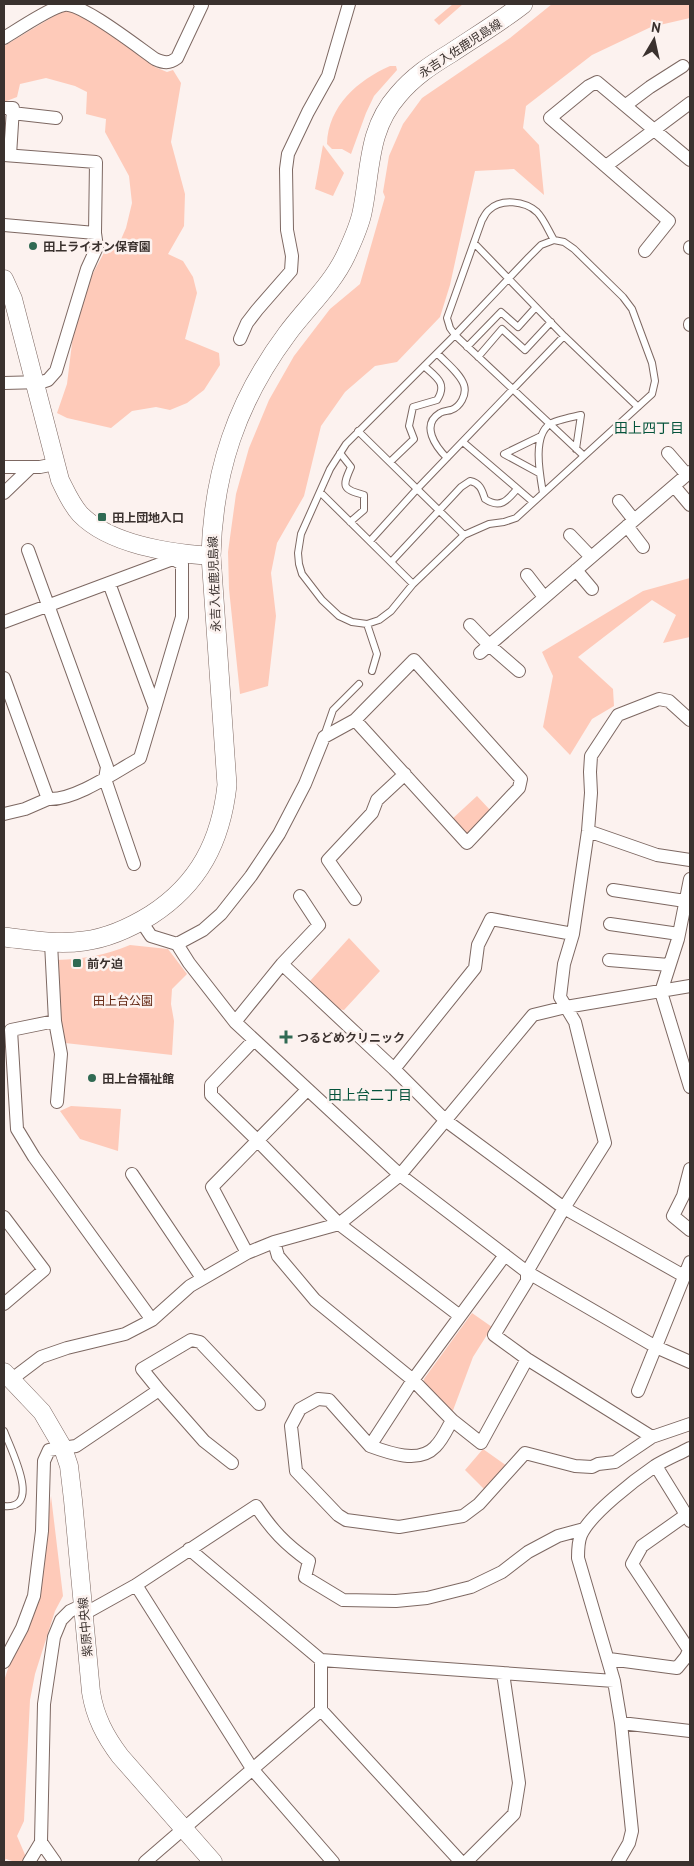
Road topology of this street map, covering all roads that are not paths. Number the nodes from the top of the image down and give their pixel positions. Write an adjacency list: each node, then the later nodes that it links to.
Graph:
1 (202, 4): 4 (street)
2 (349, 4): 26 (street)
3 (523, 4): 68 (main road, 永吉入佐鹿児島線)
4 (4, 38)
5 (683, 66): 7 (street)
6 (690, 103): 10 (street)
7 (626, 105): 10 (street); 13 (street)
8 (8, 111): 9 (street); 11 (street)
9 (56, 118)
10 (655, 129): 12 (street); 13 (street)
11 (7, 155): 15 (street)
12 (690, 160)
13 (606, 166): 18 (street)
14 (4, 225): 15 (street)
15 (95, 233): 32 (street)
16 (554, 240): 17 (lane); 20 (lane); 34 (lane)
17 (474, 242): 20 (lane); 24 (lane)
18 (645, 251)
19 (4, 279): 22 (street)
20 (509, 279): 21 (lane); 24 (lane)
21 (536, 307): 23 (lane); 27 (lane)
22 (10, 311): 32 (street)
23 (550, 322): 25 (lane); 29 (lane)
24 (455, 335): 27 (lane); 28 (lane)
25 (564, 336): 33 (lane); 34 (lane)
26 (240, 338)
27 (467, 347): 29 (lane)
28 (437, 353): 30 (lane); 43 (lane)
29 (478, 357): 33 (lane)
30 (424, 366): 36 (lane); 44 (lane)
31 (4, 383): 32 (street)
32 (35, 383): 45 (street)
33 (513, 389): 35 (lane); 38 (lane)
34 (638, 407): 42 (lane)
35 (550, 424): 37 (lane); 39 (lane); 39 (lane)
36 (358, 432): 40 (lane); 44 (lane)
37 (541, 436): 48 (lane); 48 (lane)
38 (463, 442): 43 (lane); 52 (lane)
39 (576, 449): 42 (lane)
40 (340, 452): 53 (lane); 60 (lane)
41 (668, 453): 49 (street)
42 (584, 456): 55 (lane)
43 (447, 458): 51 (lane)
44 (390, 462): 51 (lane)
45 (55, 464): 47 (street); 67 (street)
46 (4, 467): 47 (street)
47 (31, 467): 54 (street)
48 (539, 473): 55 (lane)
49 (689, 473): 50 (street)
50 (674, 486): 58 (street); 61 (street)
51 (417, 489): 59 (lane); 64 (lane)
52 (517, 489): 57 (lane); 59 (lane)
53 (320, 492): 60 (lane); 79 (lane)
54 (4, 493)
55 (543, 493): 57 (lane)
56 (619, 501): 61 (street)
57 (533, 502): 62 (lane)
58 (690, 505)
59 (440, 511): 62 (lane); 70 (lane)
60 (350, 522): 64 (lane)
61 (631, 523): 65 (street); 69 (street)
62 (464, 535): 74 (lane)
63 (570, 535): 69 (street)
64 (370, 541): 70 (lane)
65 (643, 547)
66 (28, 550): 77 (street)
67 (174, 556): 68 (street); 73 (street); 86 (street)
68 (211, 556): 103 (main road, 永吉入佐鹿児島線)
69 (591, 557): 71 (street)
70 (391, 562): 74 (lane)
71 (576, 570): 75 (street); 76 (street)
72 (526, 576): 76 (street)
73 (109, 583): 77 (street); 86 (street)
74 (413, 584): 79 (lane)
75 (592, 589)
76 (544, 597): 81 (street)
77 (48, 606): 78 (street); 91 (street)
78 (4, 622)
79 (367, 624): 82 (lane)
80 (470, 625): 81 (street)
81 (484, 649): 83 (street)
82 (372, 671)
83 (519, 671)
84 (4, 678): 92 (street)
85 (359, 684): 89 (lane)
86 (155, 708): 91 (street)
87 (355, 720): 89 (street); 90 (street); 90 (street)
88 (690, 720): 94 (street)
89 (324, 737): 109 (street)
90 (405, 774): 100 (street)
91 (105, 779): 92 (street); 96 (street)
92 (48, 799): 93 (street)
93 (4, 814)
94 (588, 831): 95 (street); 105 (street)
95 (690, 860)
96 (134, 864)
97 (690, 879): 101 (street)
98 (613, 890): 101 (street)
99 (300, 896): 111 (street)
100 (355, 899)
101 (685, 901): 102 (street)
102 (686, 916): 106 (street)
103 (142, 921): 108 (main road, 永吉入佐鹿児島線); 109 (street)
104 (610, 924): 106 (street)
105 (573, 934): 115 (street); 120 (street)
106 (678, 934): 112 (street)
107 (4, 937): 108 (main road, 永吉入佐鹿児島線)
108 (51, 942): 116 (street)
109 (176, 944): 117 (street)
110 (610, 960): 112 (street)
111 (282, 964): 117 (street); 120 (street)
112 (669, 965): 114 (street)
113 (690, 986): 114 (street)
114 (661, 992): 115 (street); 119 (street)
115 (566, 1007): 124 (street); 130 (street)
116 (55, 1021): 123 (street); 143 (street)
117 (235, 1022): 118 (street)
118 (254, 1040): 122 (street); 125 (street)
119 (686, 1058): 121 (street)
120 (394, 1069): 124 (street)
121 (690, 1087)
122 (307, 1090): 125 (street); 128 (street)
123 (57, 1102)
124 (445, 1120): 128 (street); 130 (street)
125 (258, 1141): 132 (street); 135 (street)
126 (690, 1169): 129 (street)
127 (132, 1174): 140 (street)
128 (400, 1175): 132 (street); 136 (street)
129 (686, 1195): 133 (street)
130 (564, 1208): 138 (street); 139 (street)
131 (4, 1217): 141 (street)
132 (339, 1224): 134 (street); 142 (street)
133 (690, 1230)
134 (274, 1242): 135 (street); 148 (street)
135 (247, 1253): 140 (street)
136 (505, 1255): 138 (street); 142 (street)
137 (690, 1262): 139 (street)
138 (528, 1272): 144 (street); 145 (street)
139 (684, 1276): 144 (street)
140 (202, 1278): 143 (street)
141 (4, 1304)
142 (460, 1316): 148 (street)
143 (152, 1320): 147 (street)
144 (656, 1347): 146 (street); 150 (street)
145 (527, 1359): 152 (street); 155 (street)
146 (690, 1362)
147 (10, 1380): 157 (street, 紫原中央線)
148 (413, 1380): 152 (street); 156 (street)
149 (159, 1390): 151 (street); 157 (street); 159 (street)
150 (638, 1391)
151 (259, 1404)
152 (452, 1420): 156 (street)
153 (690, 1424): 155 (street)
154 (4, 1431): 161 (lane)
155 (652, 1437): 156 (street)
156 (370, 1446)
157 (63, 1448): 166 (street, 紫原中央線); 169 (street)
158 (690, 1448): 160 (street)
159 (232, 1463)
160 (656, 1466): 162 (street); 163 (street)
161 (4, 1506)
162 (688, 1518): 167 (street)
163 (584, 1529): 164 (street); 167 (street)
164 (189, 1549): 165 (street); 168 (street)
165 (136, 1585): 166 (street); 175 (street)
166 (84, 1609): 176 (street, 紫原中央線); 177 (street)
167 (609, 1659): 171 (street)
168 (321, 1660): 170 (street); 172 (street)
169 (4, 1662)
170 (503, 1672): 171 (street); 184 (street)
171 (614, 1681): 173 (street)
172 (321, 1710): 175 (street); 183 (street)
173 (621, 1723): 174 (street); 185 (street)
174 (690, 1731)
175 (252, 1770): 176 (street); 182 (street)
176 (184, 1829): 180 (street); 181 (street, 紫原中央線)
177 (41, 1842): 178 (street); 179 (street)
178 (29, 1862)
179 (55, 1862)
180 (146, 1862)
181 (213, 1862)
182 (333, 1862)
183 (461, 1862)
184 (466, 1862)
185 (618, 1862)

